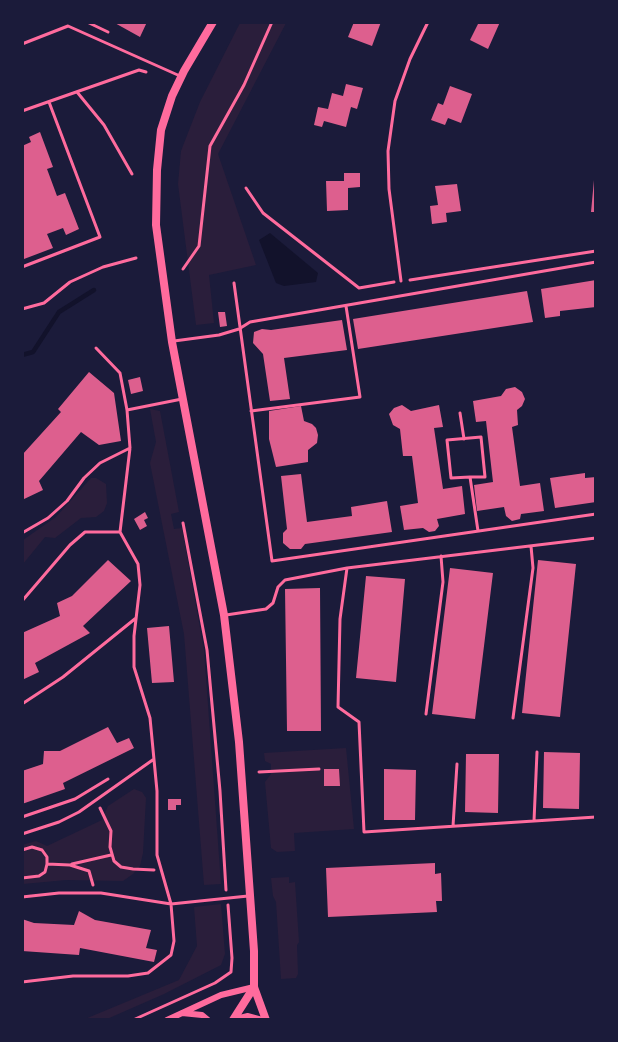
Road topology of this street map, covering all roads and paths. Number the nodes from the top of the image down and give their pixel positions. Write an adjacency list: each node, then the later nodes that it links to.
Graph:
1 (213, 22): 6 (street)
2 (272, 22): 16 (path)
3 (428, 22): 17 (lane)
4 (22, 44): 6 (lane)
5 (148, 72): 7 (path)
6 (182, 77): 22 (street)
7 (77, 92): 8 (path); 10 (path)
8 (49, 102): 9 (path); 15 (path)
9 (22, 111)
10 (132, 174)
11 (246, 188): 17 (path)
12 (596, 250): 17 (path)
13 (136, 258): 20 (path)
14 (596, 262): 19 (lane)
15 (22, 267)
16 (183, 269)
17 (401, 281)
18 (234, 283): 21 (lane)
19 (346, 306): 21 (lane); 26 (lane)
20 (22, 309)
21 (239, 328): 22 (lane); 26 (lane)
22 (172, 342): 24 (street)
23 (96, 348): 25 (lane)
24 (183, 399): 25 (lane); 41 (street)
25 (127, 410): 29 (lane)
26 (251, 411): 33 (lane)
27 (460, 413): 28 (lane)
28 (464, 439): 30 (lane); 30 (lane)
29 (130, 448): 34 (lane); 35 (lane)
30 (470, 477): 33 (lane)
31 (596, 514): 33 (lane)
32 (183, 523): 68 (path)
33 (478, 531)
34 (120, 532): 40 (lane); 42 (lane)
35 (22, 533)
36 (596, 538): 37 (lane)
37 (531, 546): 38 (lane); 45 (lane)
38 (441, 556): 39 (lane); 44 (lane)
39 (347, 568): 41 (lane); 57 (lane)
40 (22, 601)
41 (224, 615): 66 (street)
42 (136, 618): 43 (lane); 47 (lane)
43 (22, 704)
44 (426, 714)
45 (513, 718)
46 (537, 752): 56 (lane)
47 (154, 759): 53 (lane); 63 (lane)
48 (457, 764): 57 (lane)
49 (319, 770): 50 (path)
50 (259, 772)
51 (110, 778): 52 (path)
52 (91, 789): 53 (path); 54 (path)
53 (96, 800): 58 (lane); 60 (path)
54 (22, 817)
55 (596, 817): 56 (lane)
56 (534, 821): 57 (lane)
57 (453, 826)
58 (22, 834)
59 (22, 850): 61 (path)
60 (111, 855): 62 (path); 63 (path)
61 (47, 864): 62 (path); 64 (path)
62 (70, 865): 65 (path)
63 (161, 871): 69 (lane)
64 (22, 878)
65 (93, 893): 67 (lane); 69 (lane)
66 (250, 896): 68 (lane); 71 (street)
67 (22, 897)
68 (227, 898): 69 (lane); 73 (path)
69 (171, 904): 70 (lane)
70 (22, 982)
71 (254, 987): 72 (street); 76 (street); 78 (street)
72 (181, 1013): 74 (street); 75 (street)
73 (133, 1020)
74 (167, 1020)
75 (208, 1020)
76 (234, 1020): 77 (street)
77 (258, 1020)
78 (267, 1020)

